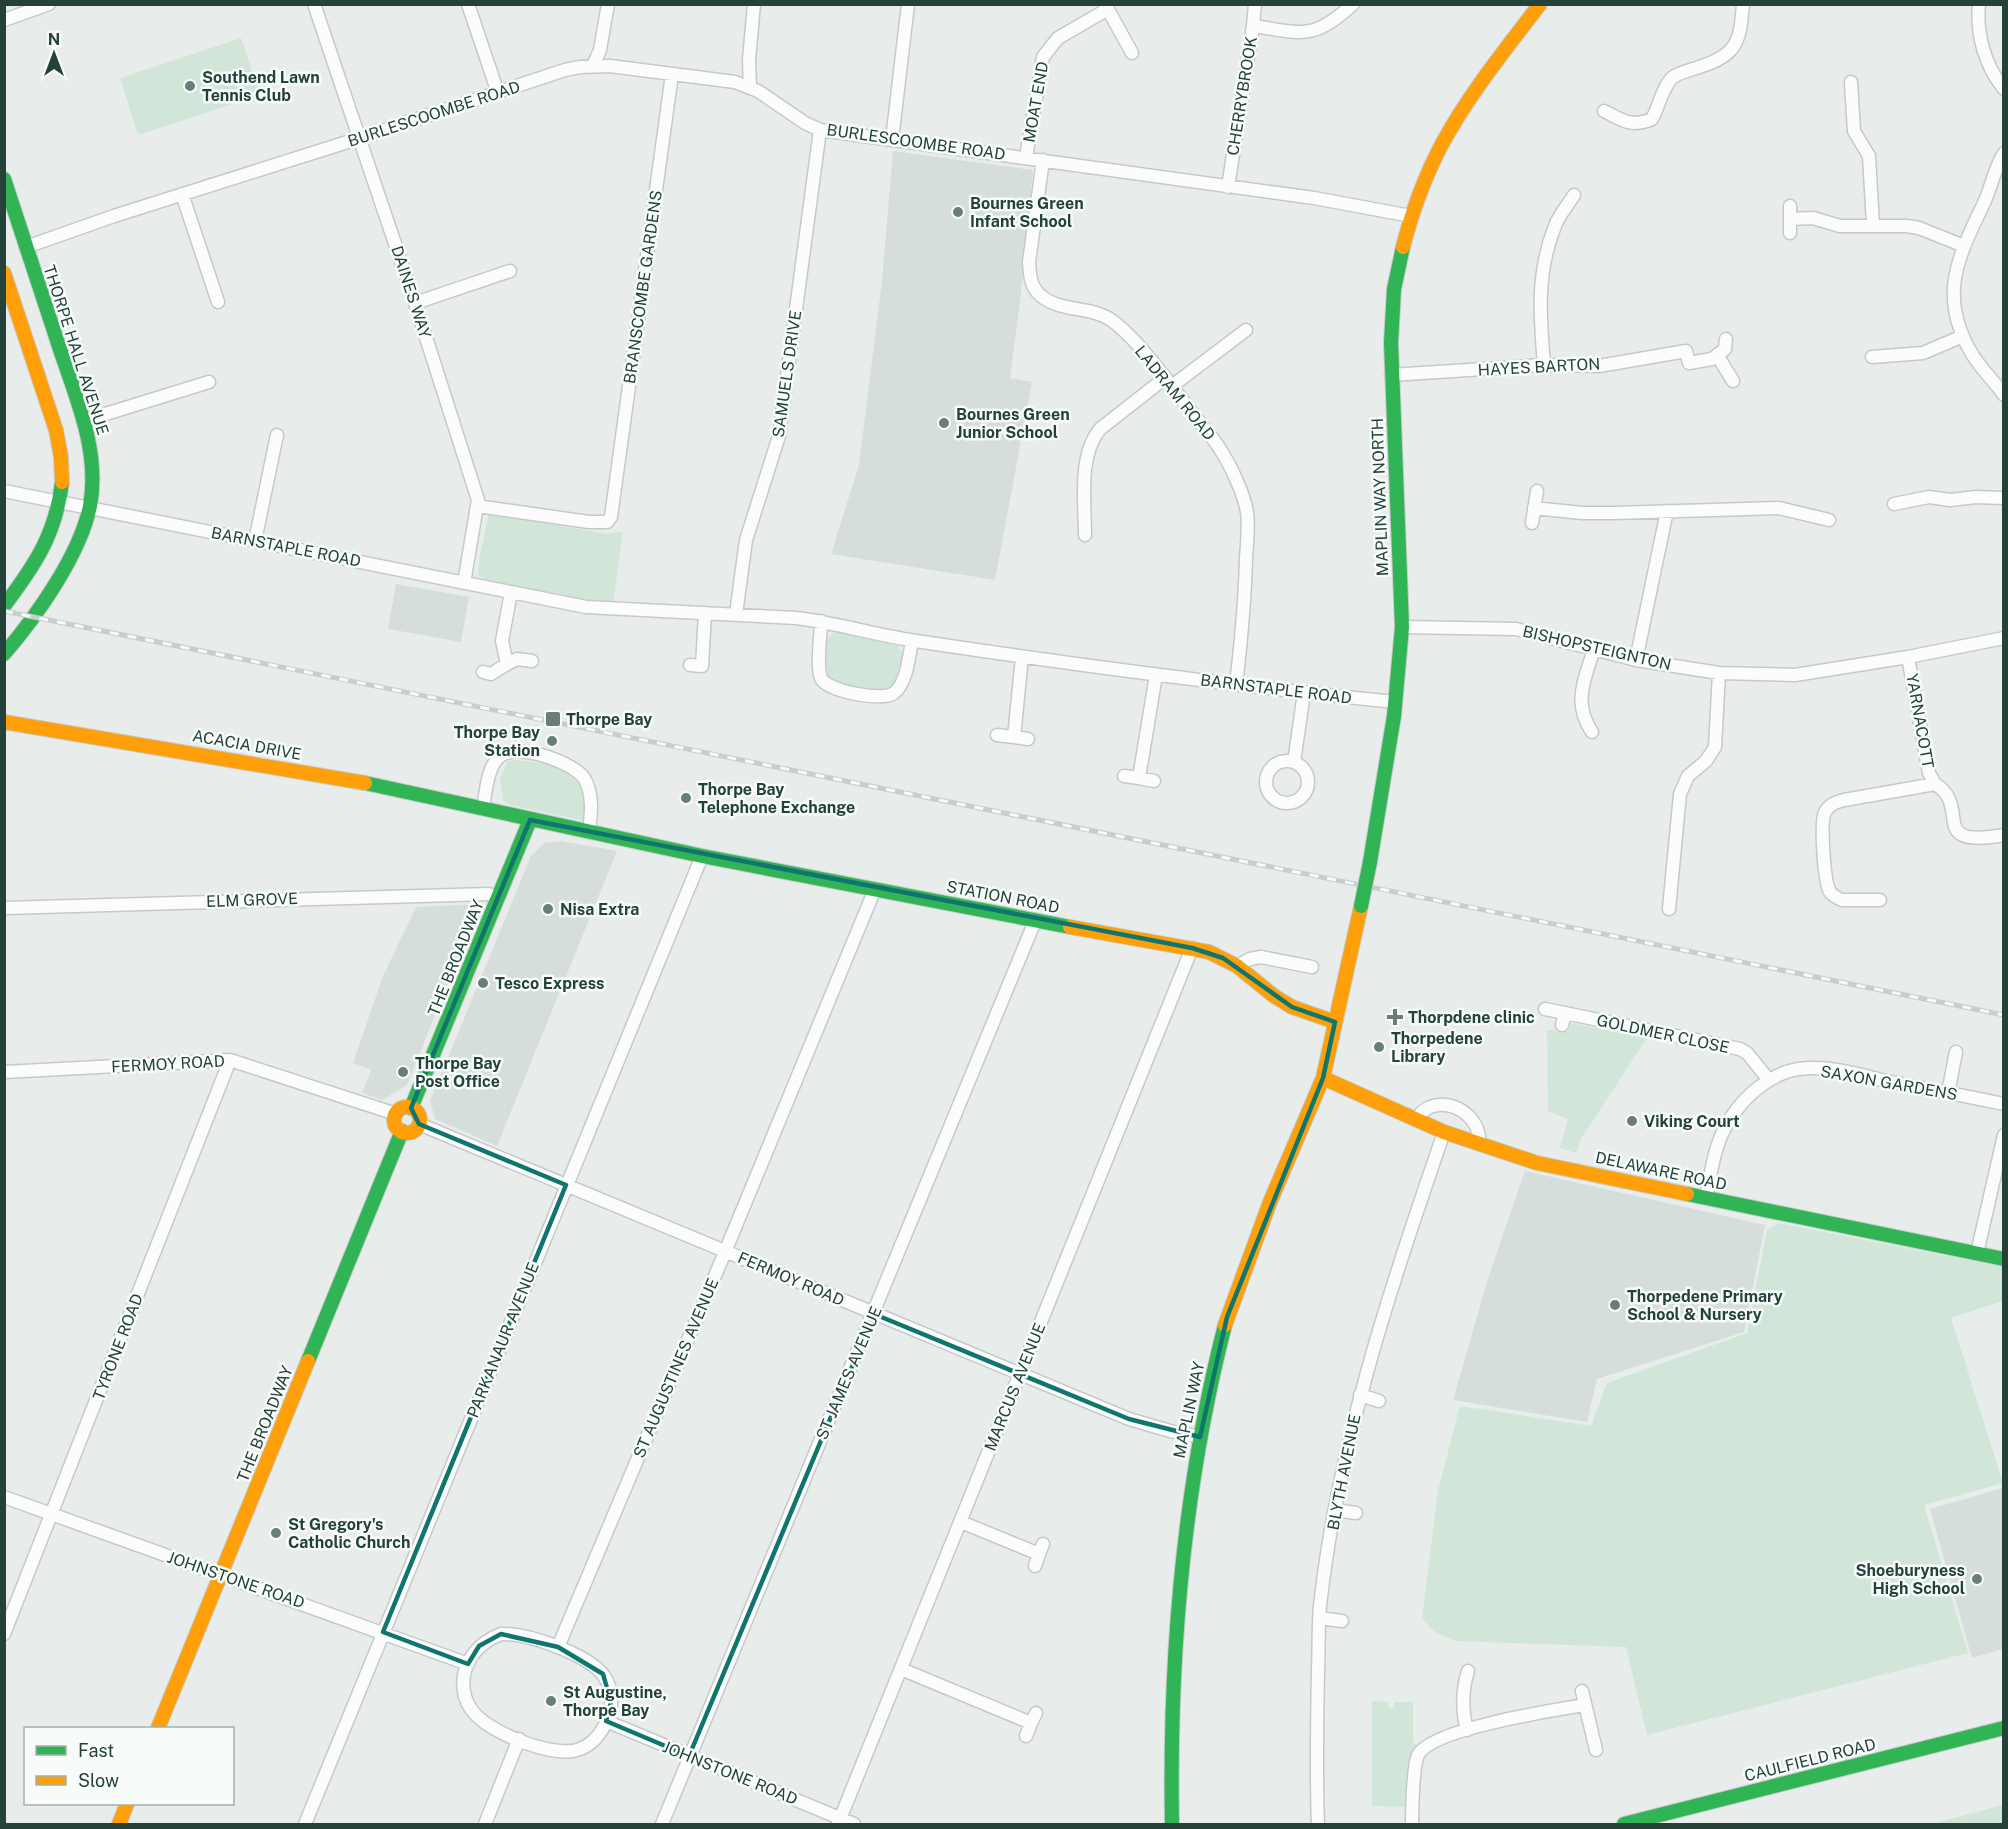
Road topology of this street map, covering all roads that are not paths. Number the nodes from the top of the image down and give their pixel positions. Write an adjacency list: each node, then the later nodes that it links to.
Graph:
1 (49, 4): 13 (street)
2 (314, 4): 24 (street, DAINES WAY)
3 (468, 4): 21 (street)
4 (608, 4): 16 (street)
5 (754, 4): 19 (street)
6 (908, 4): 25 (street)
7 (1255, 4): 14 (street, CHERRYBROOK)
8 (1353, 4): 14 (street)
9 (1540, 4): 34 (street, MAPLIN WAY NORTH)
10 (1743, 4): 22 (street)
11 (1979, 4): 20 (street)
12 (1106, 7): 15 (street, MOAT END); 27 (street, MOAT END)
13 (4, 20)
14 (1253, 26): 30 (street, CHERRYBROOK)
15 (1132, 53)
16 (593, 66): 17 (street, BURLESCOOMBE ROAD); 21 (street, BURLESCOOMBE ROAD)
17 (672, 74): 19 (street, BURLESCOOMBE ROAD); 62 (street, BRANSCOMBE GARDENS)
18 (1851, 82): 36 (street)
19 (750, 87): 23 (street, BURLESCOOMBE ROAD)
20 (2004, 89)
21 (498, 93): 24 (street, BURLESCOOMBE ROAD)
22 (1604, 111)
23 (820, 130): 25 (street, BURLESCOOMBE ROAD); 74 (street, SAMUELS DRIVE)
24 (360, 138): 31 (street, BURLESCOOMBE ROAD); 43 (street, DAINES WAY)
25 (892, 140): 27 (street, BURLESCOOMBE ROAD)
26 (2004, 153): 38 (street)
27 (1026, 158): 28 (street, BURLESCOOMBE ROAD)
28 (1044, 160): 30 (street, BURLESCOOMBE ROAD); 53 (street, LADRAM ROAD)
29 (4, 179): 39 (street, THORPE HALL AVENUE)
30 (1228, 187): 34 (street, BURLESCOOMBE ROAD)
31 (182, 194): 39 (street, BURLESCOOMBE ROAD); 42 (street)
32 (1574, 195): 49 (street)
33 (1790, 206): 35 (street)
34 (1411, 216): 50 (street, MAPLIN WAY NORTH)
35 (1790, 219): 36 (street); 37 (street)
36 (1873, 225): 38 (street)
37 (1790, 233)
38 (1964, 246): 45 (street)
39 (26, 247): 55 (street, THORPE HALL AVENUE)
40 (510, 272): 43 (street)
41 (4, 273): 60 (street)
42 (218, 302)
43 (415, 303): 62 (street, DAINES WAY)
44 (1246, 330): 53 (street)
45 (1963, 336): 48 (street); 54 (street)
46 (1726, 339): 47 (street)
47 (1717, 356): 49 (street, HAYES BARTON); 51 (street)
48 (1872, 357)
49 (1544, 365): 50 (street, HAYES BARTON)
50 (1391, 375): 76 (street, MAPLIN WAY NORTH)
51 (1733, 381)
52 (209, 382): 55 (street)
53 (1168, 382): 68 (street); 90 (street, LADRAM ROAD)
54 (2004, 395)
55 (83, 421): 63 (street, THORPE HALL AVENUE)
56 (277, 435): 69 (street)
57 (4, 491): 60 (street, BARNSTAPLE ROAD)
58 (1537, 491): 64 (street)
59 (2004, 498): 61 (street)
60 (62, 501): 63 (street, BARNSTAPLE ROAD); 72 (street)
61 (1894, 504)
62 (477, 506): 70 (street, DAINES WAY)
63 (90, 508): 69 (street, BARNSTAPLE ROAD); 80 (street, THORPE HALL AVENUE)
64 (1534, 508): 65 (street); 67 (street)
65 (1667, 511): 66 (street); 83 (street)
66 (1829, 520)
67 (1532, 523)
68 (1085, 535)
69 (255, 541): 70 (street, BARNSTAPLE ROAD)
70 (464, 583): 71 (street, BARNSTAPLE ROAD)
71 (511, 592): 73 (street, BARNSTAPLE ROAD); 85 (street)
72 (4, 606)
73 (705, 613): 74 (street, BARNSTAPLE ROAD); 86 (street)
74 (736, 614): 75 (street, BARNSTAPLE ROAD)
75 (822, 621): 78 (street, BARNSTAPLE ROAD); 78 (street)
76 (1402, 627): 79 (street, BISHOPSTEIGNTON); 92 (street, MAPLIN WAY NORTH)
77 (2004, 638): 82 (street, BISHOPSTEIGNTON)
78 (912, 641): 81 (street, BARNSTAPLE ROAD)
79 (1594, 649): 83 (street, BISHOPSTEIGNTON); 94 (street)
80 (4, 654)
81 (1022, 657): 89 (street, BARNSTAPLE ROAD); 96 (street)
82 (1908, 657): 88 (street, BISHOPSTEIGNTON); 102 (street, YARNACOTT)
83 (1636, 660): 88 (street, BISHOPSTEIGNTON)
84 (532, 661): 85 (street)
85 (507, 664): 87 (street)
86 (702, 666)
87 (483, 672)
88 (1719, 673): 113 (street)
89 (1156, 675): 90 (street, BARNSTAPLE ROAD); 100 (street)
90 (1236, 685): 91 (street, BARNSTAPLE ROAD)
91 (1304, 693): 92 (street, BARNSTAPLE ROAD); 98 (street)
92 (1395, 702): 119 (street, MAPLIN WAY NORTH, bridge)
93 (4, 722): 103 (street, ACACIA DRIVE)
94 (1592, 732)
95 (997, 735): 96 (street)
96 (1014, 737): 97 (street)
97 (1028, 739)
98 (1294, 762)
99 (1124, 776): 100 (street)
100 (1139, 778): 101 (street)
101 (1154, 781)
102 (1935, 784): 106 (street, YARNACOTT); 111 (street, YARNACOTT)
103 (483, 807): 104 (street, ACACIA DRIVE); 105 (street)
104 (530, 820): 105 (street, ACACIA DRIVE); 110 (street, THE BROADWAY)
105 (589, 832): 107 (street, ACACIA DRIVE)
106 (2004, 835)
107 (702, 856): 108 (street, ACACIA DRIVE); 135 (street, PARKANAUR AVENUE)
108 (760, 868): 109 (street, STATION ROAD)
109 (875, 889): 114 (street, STATION ROAD); 137 (street, ST AUGUSTINES AVENUE)
110 (498, 898): 112 (street, ELM GROVE); 127 (street, THE BROADWAY)
111 (1880, 900)
112 (4, 908)
113 (1670, 909)
114 (1035, 921): 115 (street, STATION ROAD); 140 (street, ST JAMES AVENUE)
115 (1192, 948): 116 (street, STATION ROAD); 141 (street, MARCUS AVENUE)
116 (1237, 966): 117 (street); 119 (street, STATION ROAD)
117 (1312, 967)
118 (1545, 1009): 124 (street, GOLDMER CLOSE)
119 (1335, 1022): 123 (street, MAPLIN WAY)
120 (1956, 1052): 125 (street)
121 (230, 1060): 122 (street, FERMOY ROAD); 128 (street, FERMOY ROAD); 147 (street, TYRONE ROAD)
122 (4, 1072)
123 (1323, 1078): 129 (street, DELAWARE ROAD); 144 (street, MAPLIN WAY)
124 (1768, 1080): 125 (street, SAXON GARDENS); 136 (street, SAXON GARDENS)
125 (1948, 1093): 126 (street, SAXON GARDENS)
126 (2004, 1104)
127 (411, 1108): 128 (street); 130 (street)
128 (396, 1114): 131 (street)
129 (1415, 1119): 132 (street, DELAWARE ROAD); 134 (street)
130 (419, 1124): 131 (street); 135 (street, FERMOY ROAD)
131 (402, 1131): 151 (street, THE BROADWAY)
132 (1444, 1132): 134 (street, DELAWARE ROAD); 142 (street, BLYTH AVENUE)
133 (2004, 1135): 138 (street)
134 (1479, 1144): 136 (street, DELAWARE ROAD)
135 (566, 1185): 137 (street, FERMOY ROAD); 154 (street, PARKANAUR AVENUE)
136 (1706, 1197): 138 (street, DELAWARE ROAD)
137 (725, 1252): 140 (street, FERMOY ROAD); 156 (street, ST AUGUSTINES AVENUE)
138 (1977, 1254): 139 (street, DELAWARE ROAD)
139 (2004, 1259)
140 (874, 1314): 141 (street, FERMOY ROAD); 169 (street, ST JAMES AVENUE)
141 (1020, 1374): 144 (street, FERMOY ROAD); 149 (street, MARCUS AVENUE)
142 (1360, 1395): 143 (street); 146 (street, BLYTH AVENUE)
143 (1379, 1401)
144 (1200, 1437): 178 (street, MAPLIN WAY)
145 (4, 1497): 147 (street, JOHNSTONE ROAD)
146 (1335, 1510): 148 (street); 152 (street, BLYTH AVENUE)
147 (53, 1514): 151 (street, JOHNSTONE ROAD); 155 (street, TYRONE ROAD)
148 (1356, 1514)
149 (961, 1522): 150 (street); 158 (street, MARCUS AVENUE)
150 (1039, 1555)
151 (222, 1575): 154 (street, JOHNSTONE ROAD); 163 (street, THE BROADWAY)
152 (1320, 1618): 153 (street); 179 (street, BLYTH AVENUE)
153 (1342, 1621)
154 (383, 1632): 157 (street, JOHNSTONE ROAD); 174 (street, PARKANAUR AVENUE)
155 (4, 1634)
156 (558, 1647): 157 (street); 162 (street)
157 (468, 1664): 167 (street)
158 (901, 1669): 166 (street); 172 (street, MARCUS AVENUE)
159 (1468, 1671): 165 (street)
160 (1582, 1691): 161 (street)
161 (1585, 1705): 165 (street); 168 (street)
162 (606, 1721): 167 (street); 169 (street, JOHNSTONE ROAD)
163 (158, 1727)
164 (2004, 1728): 171 (street, CAULFIELD ROAD)
165 (1467, 1730): 180 (street)
166 (1026, 1736)
167 (519, 1739): 175 (street)
168 (1596, 1750)
169 (689, 1756): 172 (street, JOHNSTONE ROAD); 176 (street, ST JAMES AVENUE)
170 (127, 1805): 173 (street)
171 (1667, 1819): 181 (street, CAULFIELD ROAD)
172 (839, 1821): 177 (street, JOHNSTONE ROAD)
173 (119, 1824)
174 (304, 1824)
175 (485, 1824)
176 (662, 1824)
177 (854, 1824)
178 (1172, 1824)
179 (1318, 1824)
180 (1412, 1824)
181 (1624, 1824)

